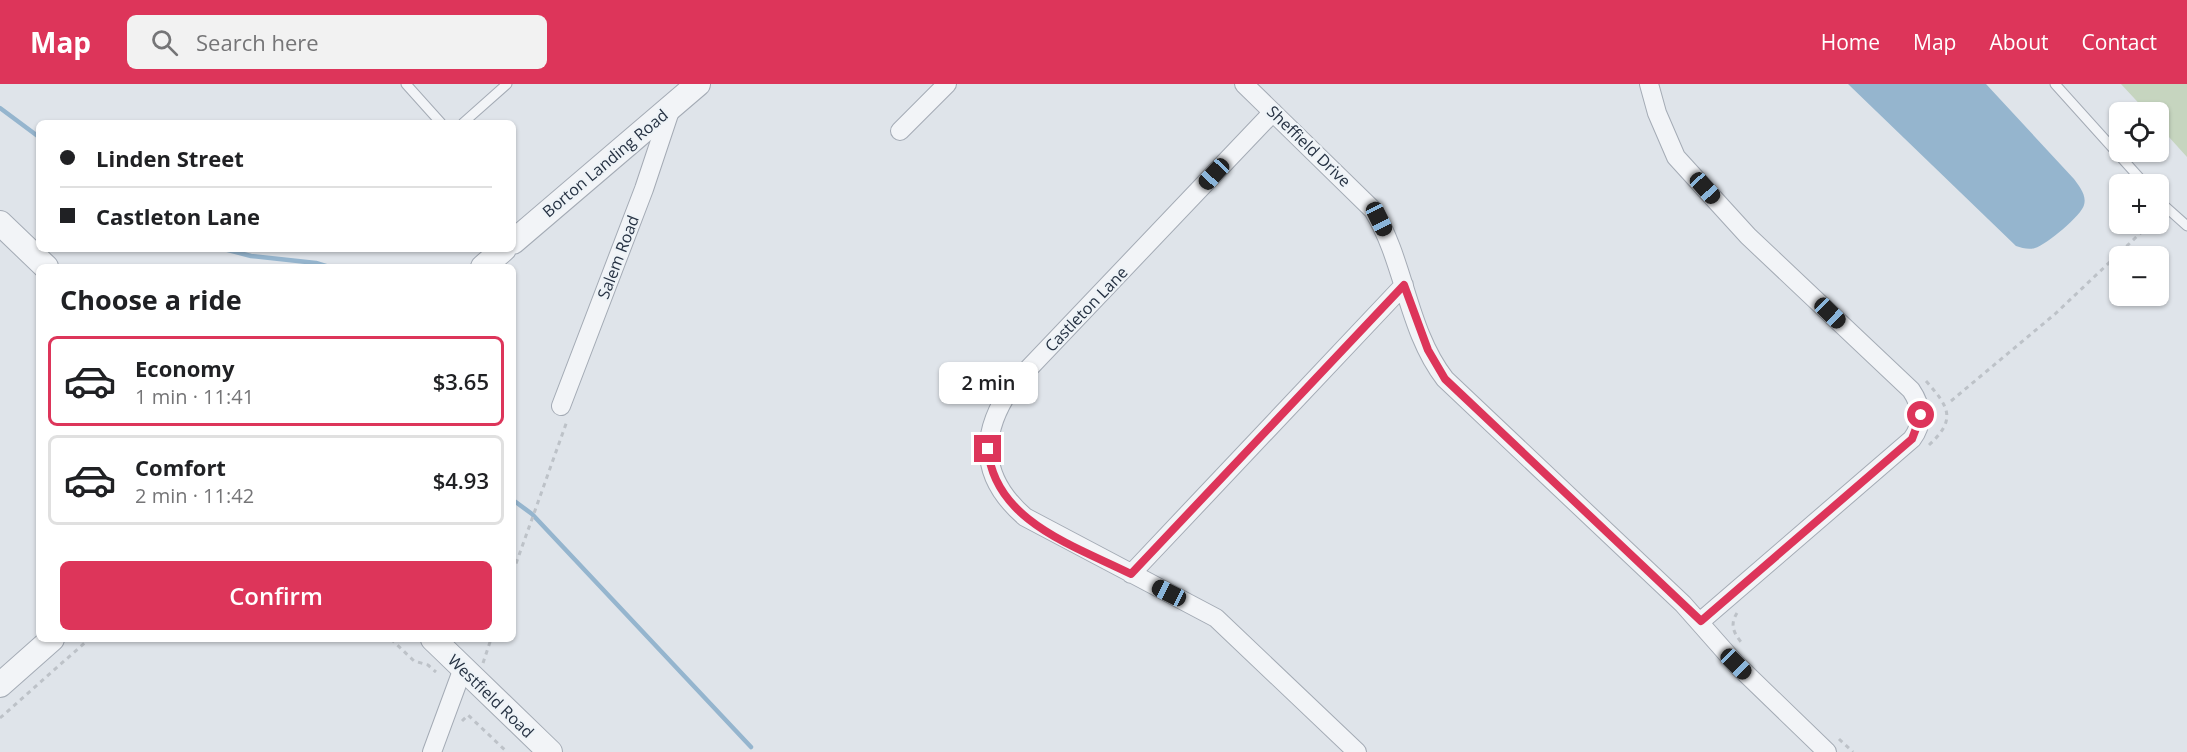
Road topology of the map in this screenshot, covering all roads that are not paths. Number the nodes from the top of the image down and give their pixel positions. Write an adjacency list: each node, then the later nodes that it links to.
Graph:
1 (406, 84): 10 (lane)
2 (507, 84): 11 (lane)
3 (698, 84): 8 (street, Borton Landing Road)
4 (947, 84): 12 (street)
5 (1244, 84): 9 (street, Sheffield Drive)
6 (1649, 84): 24 (street)
7 (2055, 84): 13 (lane)
8 (671, 108): 17 (street, Borton Landing Road); 22 (street, Salem Road)
9 (1273, 112): 21 (street, Sheffield Drive); 23 (street, Castleton Lane)
10 (438, 120)
11 (466, 120)
12 (900, 131)
13 (2136, 174)
14 (2169, 210): 16 (lane)
15 (0, 223): 19 (street)
16 (2187, 226)
17 (516, 236)
18 (499, 252): 20 (street, Borton Landing Road)
19 (43, 264)
20 (486, 264)
21 (1404, 285): 23 (street); 24 (street, Sheffield Drive)
22 (565, 412)
23 (1131, 574): 32 (street, Castleton Lane)
24 (1701, 621): 29 (street, Sheffield Drive)
25 (49, 642): 28 (street)
26 (436, 642): 27 (street, Westfield Road)
27 (462, 669): 30 (street); 31 (street, Westfield Road)
28 (0, 685)
29 (1832, 745)
30 (432, 752)
31 (550, 752)
32 (1357, 752)

